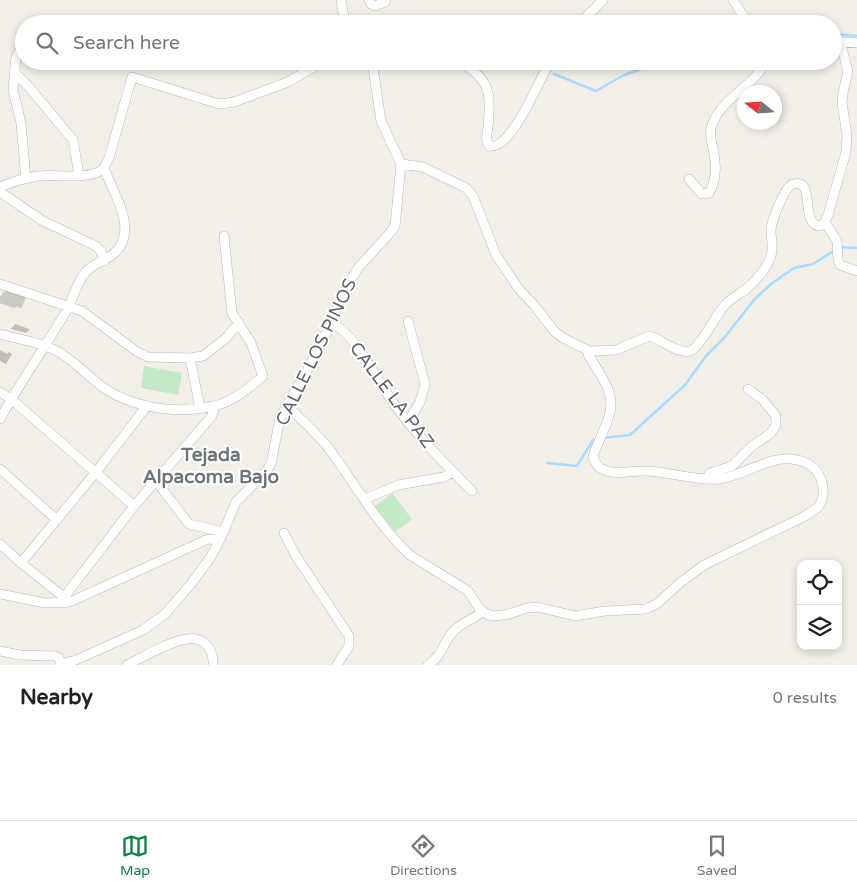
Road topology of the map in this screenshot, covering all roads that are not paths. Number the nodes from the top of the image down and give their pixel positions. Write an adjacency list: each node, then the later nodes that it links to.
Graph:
1 (341, 0): 6 (street)
2 (369, 0): 3 (street)
3 (386, 0)
4 (602, 0): 7 (street)
5 (736, 2): 8 (street)
6 (344, 15)
7 (588, 15)
8 (743, 15)
9 (842, 42): 10 (street)
10 (857, 43)
11 (842, 55): 26 (street)
12 (15, 70): 18 (street)
13 (309, 70): 20 (street)
14 (373, 70): 19 (street)
15 (472, 70): 16 (street)
16 (545, 70)
17 (759, 70): 23 (street)
18 (15, 73): 21 (street); 22 (street)
19 (401, 164): 33 (street, CALLE LOS PINOS); 37 (street)
20 (104, 168): 21 (street); 28 (street)
21 (79, 175): 22 (street)
22 (26, 179): 24 (street)
23 (689, 179)
24 (0, 187)
25 (0, 192): 28 (street)
26 (825, 222): 29 (street); 37 (street)
27 (224, 236): 34 (street)
28 (104, 261): 31 (street)
29 (857, 271)
30 (0, 284): 31 (street)
31 (70, 306): 36 (street); 38 (street)
32 (408, 321): 47 (street)
33 (331, 322): 42 (street, CALLE LOS PINOS); 47 (street, CALLE LA PAZ)
34 (239, 323): 38 (street); 43 (street)
35 (0, 334): 36 (street)
36 (45, 346): 41 (street); 44 (street)
37 (589, 351): 51 (street)
38 (190, 358): 45 (street)
39 (748, 389): 51 (street)
40 (0, 392): 41 (street)
41 (11, 399): 46 (street); 49 (street)
42 (288, 405): 54 (street); 58 (street, CALLE LOS PINOS)
43 (215, 406): 45 (street); 52 (street)
44 (146, 407): 45 (street); 49 (street)
45 (200, 408)
46 (0, 419)
47 (408, 422): 50 (street, CALLE LA PAZ)
48 (0, 469): 56 (street)
49 (96, 472): 55 (street); 56 (street)
50 (453, 472): 53 (street, CALLE LA PAZ); 54 (street)
51 (707, 478): 63 (street)
52 (156, 481): 55 (street); 58 (street)
53 (472, 491)
54 (365, 499): 63 (street)
55 (134, 506): 62 (street)
56 (58, 520): 60 (street)
57 (284, 532): 68 (street)
58 (222, 536): 62 (street); 65 (street, CALLE LOS PINOS)
59 (0, 544): 60 (street)
60 (21, 563): 62 (street)
61 (0, 594): 62 (street)
62 (64, 600)
63 (482, 612): 69 (street)
64 (0, 651): 65 (street)
65 (61, 665)
66 (127, 665): 67 (street)
67 (213, 665)
68 (337, 665)
69 (428, 665)

